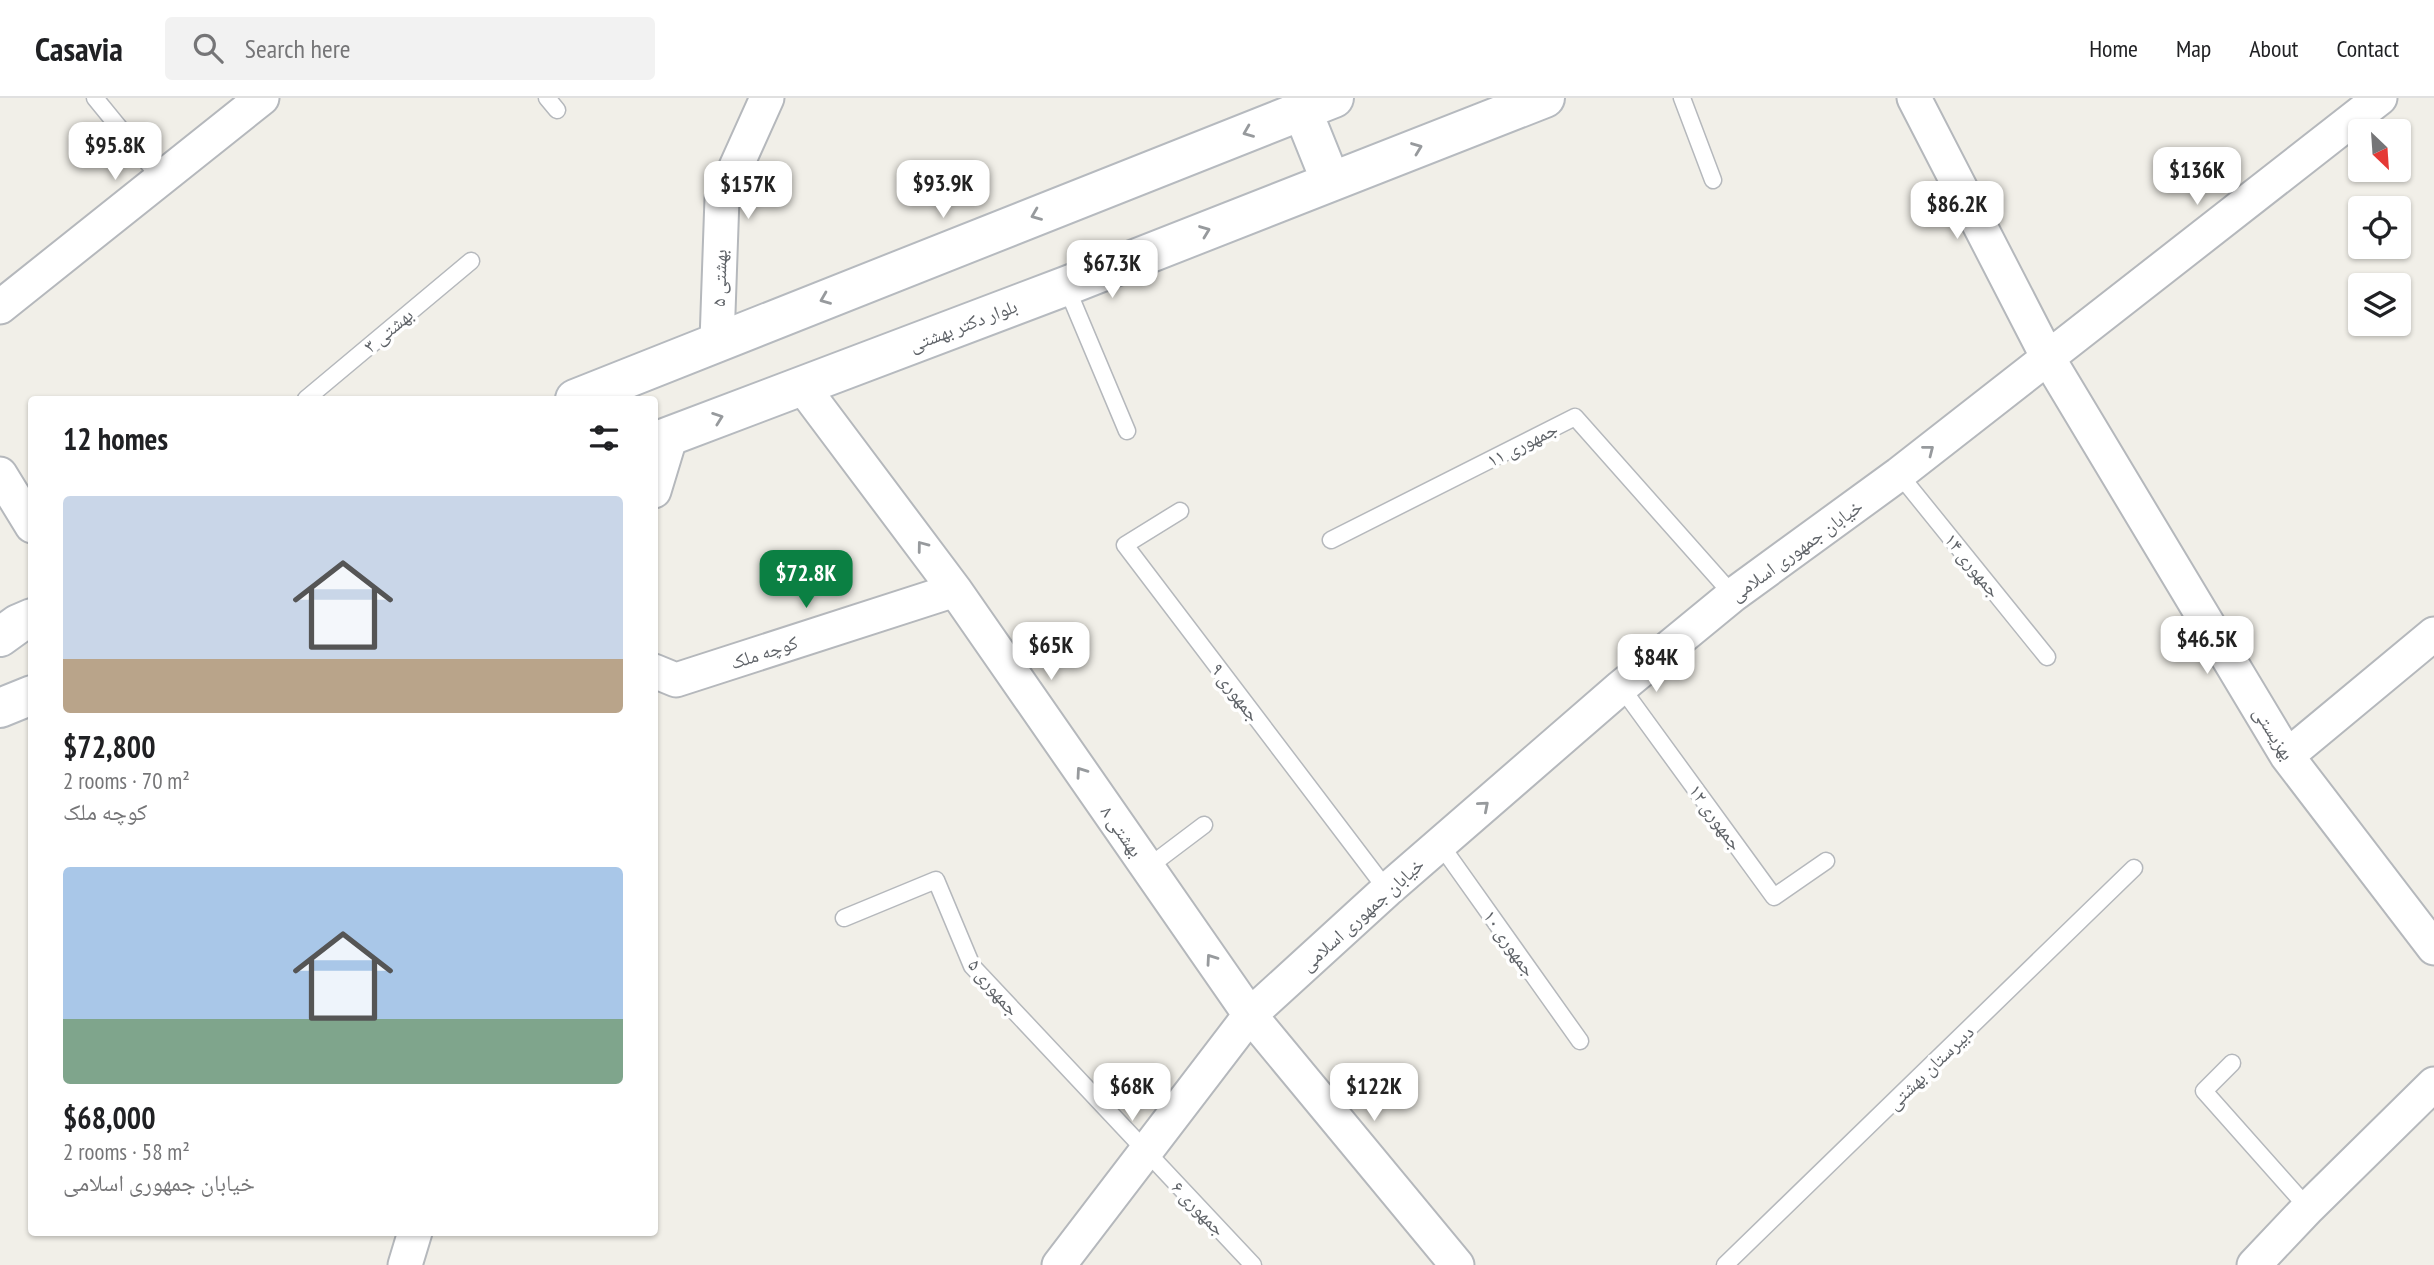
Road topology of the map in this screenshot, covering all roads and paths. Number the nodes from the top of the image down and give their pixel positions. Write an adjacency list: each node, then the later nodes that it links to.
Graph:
1 (95, 98): 9 (lane)
2 (262, 98): 9 (street)
3 (767, 98): 15 (street, بهشتی ۵)
4 (1545, 98): 11 (main road, بلوار دکتر بهشتی, one-way to 4)
5 (1682, 98): 10 (lane)
6 (1914, 98): 16 (street, بهزیستی)
7 (2380, 98): 16 (street, خیابان جمهوری اسلامی)
8 (1318, 104): 11 (main road); 15 (main road, one-way to 15)
9 (162, 180): 14 (street)
10 (1713, 180)
11 (1331, 182): 13 (main road, بلوار دکتر بهشتی, one-way to 11)
12 (471, 261): 18 (lane, بهشتی ۳)
13 (1066, 286): 17 (main road, بلوار دکتر بهشتی); 20 (lane)
14 (0, 307)
15 (717, 341): 19 (main road)
16 (2048, 358): 24 (street, خیابان جمهوری اسلامی, one-way to 16); 36 (street, بهزیستی)
17 (802, 386): 21 (main road, بلوار دکتر بهشتی, one-way to 17); 28 (street, بهشتی ۸, one-way to 17)
18 (310, 396)
19 (582, 396)
20 (1127, 431)
21 (663, 439): 22 (street)
22 (658, 468)
23 (0, 474): 26 (street)
24 (1899, 474): 29 (street, خیابان جمهوری اسلامی); 31 (lane, جمهوری ۱۴)
25 (1180, 511): 42 (lane, جمهوری ۹)
26 (28, 520)
27 (1331, 540): 29 (lane, جمهوری ۱۱)
28 (955, 590): 32 (street, کوچه ملک); 40 (street, بهشتی ۸, one-way to 28)
29 (1733, 595): 33 (street, خیابان جمهوری اسلامی)
30 (2434, 634): 36 (street)
31 (2047, 657)
32 (658, 673)
33 (1621, 687): 38 (street, خیابان جمهوری اسلامی, one-way to 33); 39 (lane, جمهوری ۱۲)
34 (28, 697): 35 (main road)
35 (0, 708)
36 (2287, 756): 44 (street, بهزیستی)
37 (1204, 825): 40 (lane)
38 (1440, 844): 42 (street, خیابان جمهوری اسلامی); 46 (lane, جمهوری ۱۰)
39 (1826, 862)
40 (1147, 868): 45 (street, بهشتی ۸, one-way to 40)
41 (2134, 868): 56 (lane, دبیرستان بهشتی)
42 (1387, 890): 45 (street, خیابان جمهوری اسلامی)
43 (844, 918): 49 (lane, جمهوری ۵)
44 (2434, 948)
45 (1250, 1015): 49 (street, خیابان جمهوری اسلامی); 55 (street, بهشتی ۸)
46 (1580, 1041)
47 (2232, 1063): 50 (lane)
48 (2434, 1084): 50 (street)
49 (1145, 1151): 53 (street, خیابان جمهوری اسلامی); 54 (lane, جمهوری ۶)
50 (2308, 1208): 57 (street)
51 (414, 1236): 52 (street)
52 (405, 1265)
53 (1059, 1265)
54 (1253, 1265)
55 (1457, 1265)
56 (1725, 1265)
57 (2254, 1265)

